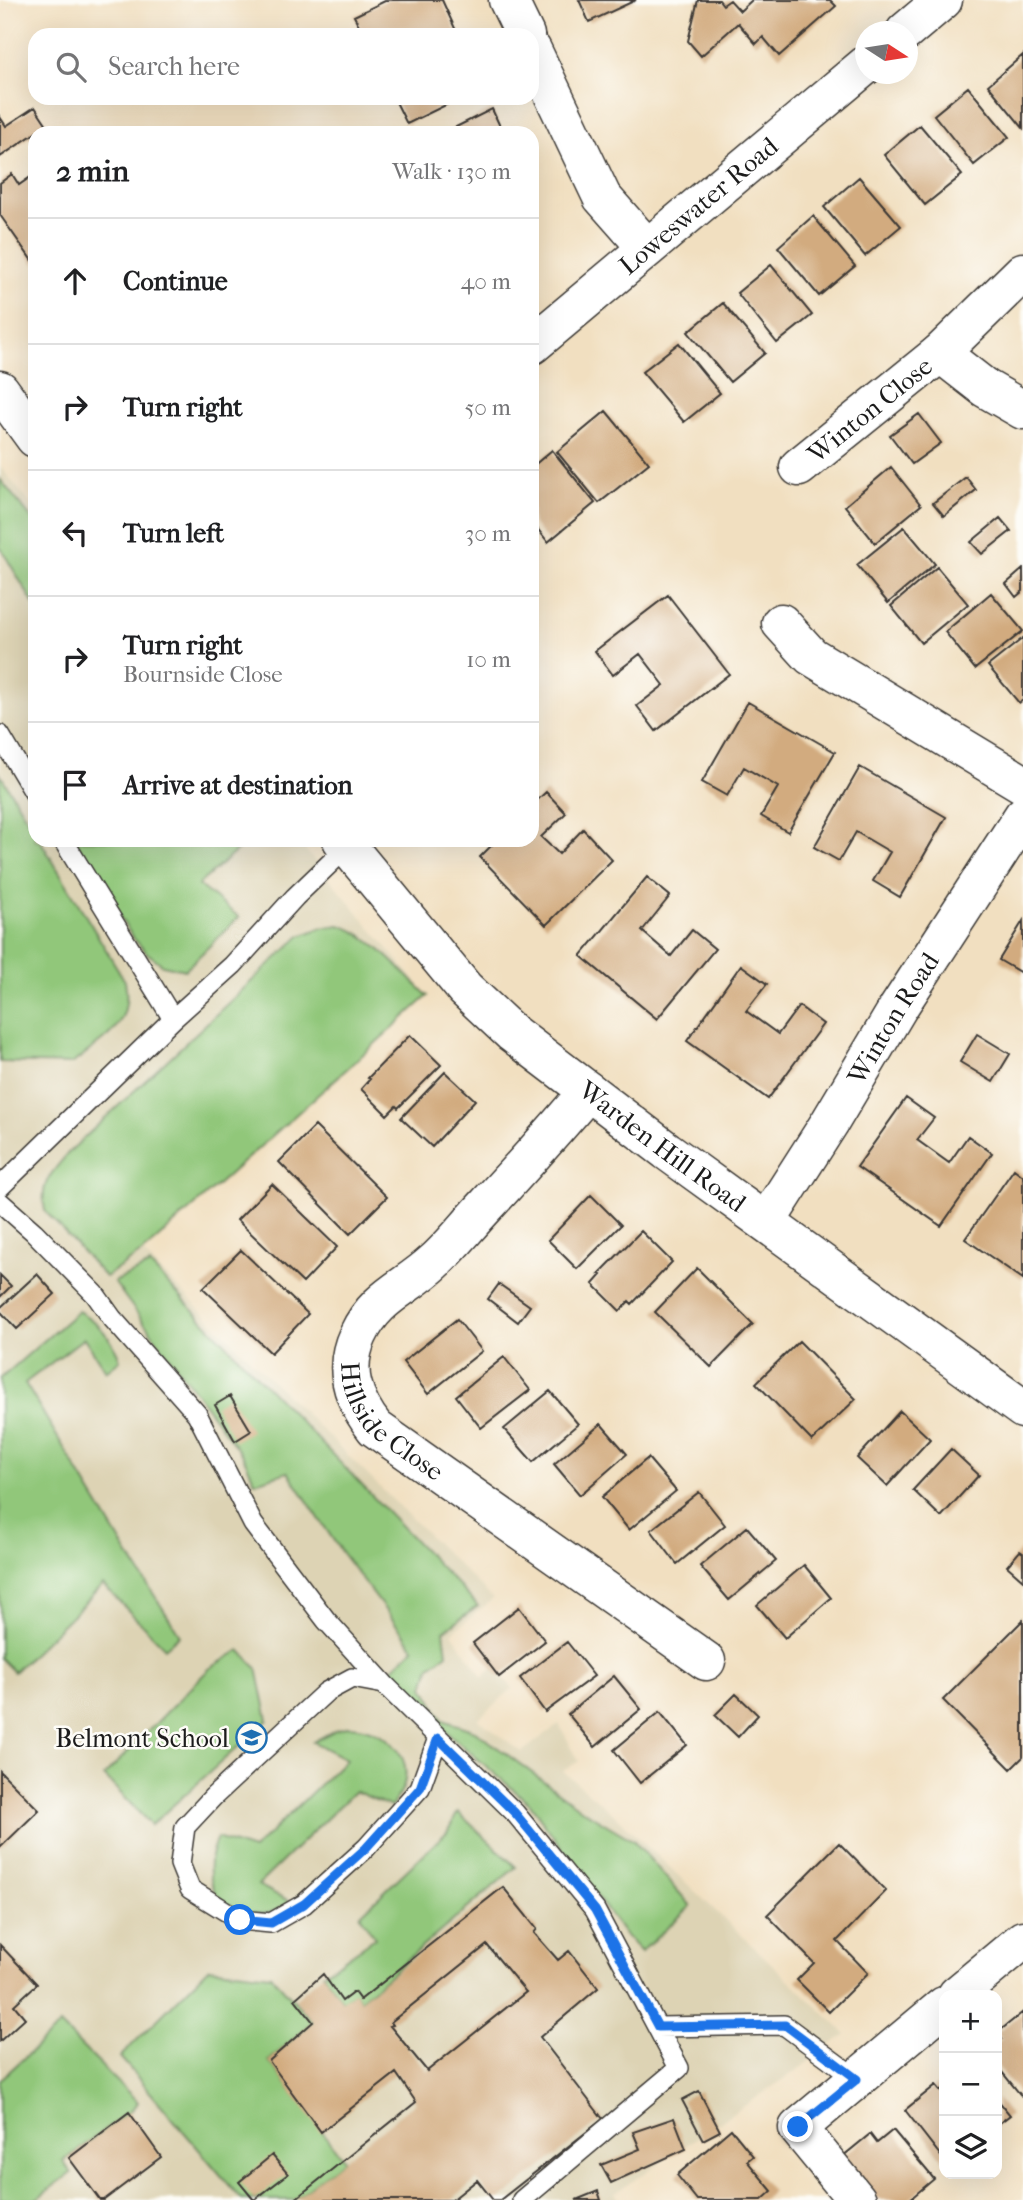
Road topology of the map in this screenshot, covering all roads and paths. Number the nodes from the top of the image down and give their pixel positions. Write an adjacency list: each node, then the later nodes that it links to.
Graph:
1 (509, 0): 4 (street)
2 (943, 0): 3 (street)
3 (918, 21)
4 (522, 28)
5 (539, 65): 7 (street)
6 (855, 74): 7 (street, Loweswater Road)
7 (647, 248): 9 (street, Loweswater Road)
8 (1023, 272): 10 (street, Winton Close)
9 (539, 339)
10 (940, 353): 12 (street, Winton Close); 14 (street, Winton Close)
11 (0, 390): 13 (street)
12 (1023, 410)
13 (28, 428)
14 (799, 467)
15 (781, 623): 18 (street)
16 (0, 735): 17 (lane)
17 (28, 782)
18 (1023, 784)
19 (1023, 816): 27 (street, Winton Road)
20 (67, 847): 23 (lane)
21 (340, 847): 23 (lane)
22 (347, 847): 24 (street, Warden Hill Road)
23 (173, 1019): 25 (lane)
24 (588, 1091): 27 (street, Warden Hill Road); 29 (street, Hillside Close)
25 (0, 1187)
26 (0, 1202): 30 (lane)
27 (766, 1222): 28 (street, Warden Hill Road)
28 (1023, 1409)
29 (706, 1661)
30 (384, 1684): 31 (lane); 31 (lane)
31 (438, 1738): 35 (lane)
32 (1023, 1940): 33 (street)
33 (963, 1990)
34 (939, 2010): 36 (street)
35 (658, 2027): 36 (lane); 37 (lane)
36 (857, 2079): 38 (street)
37 (522, 2200)
38 (857, 2200)

